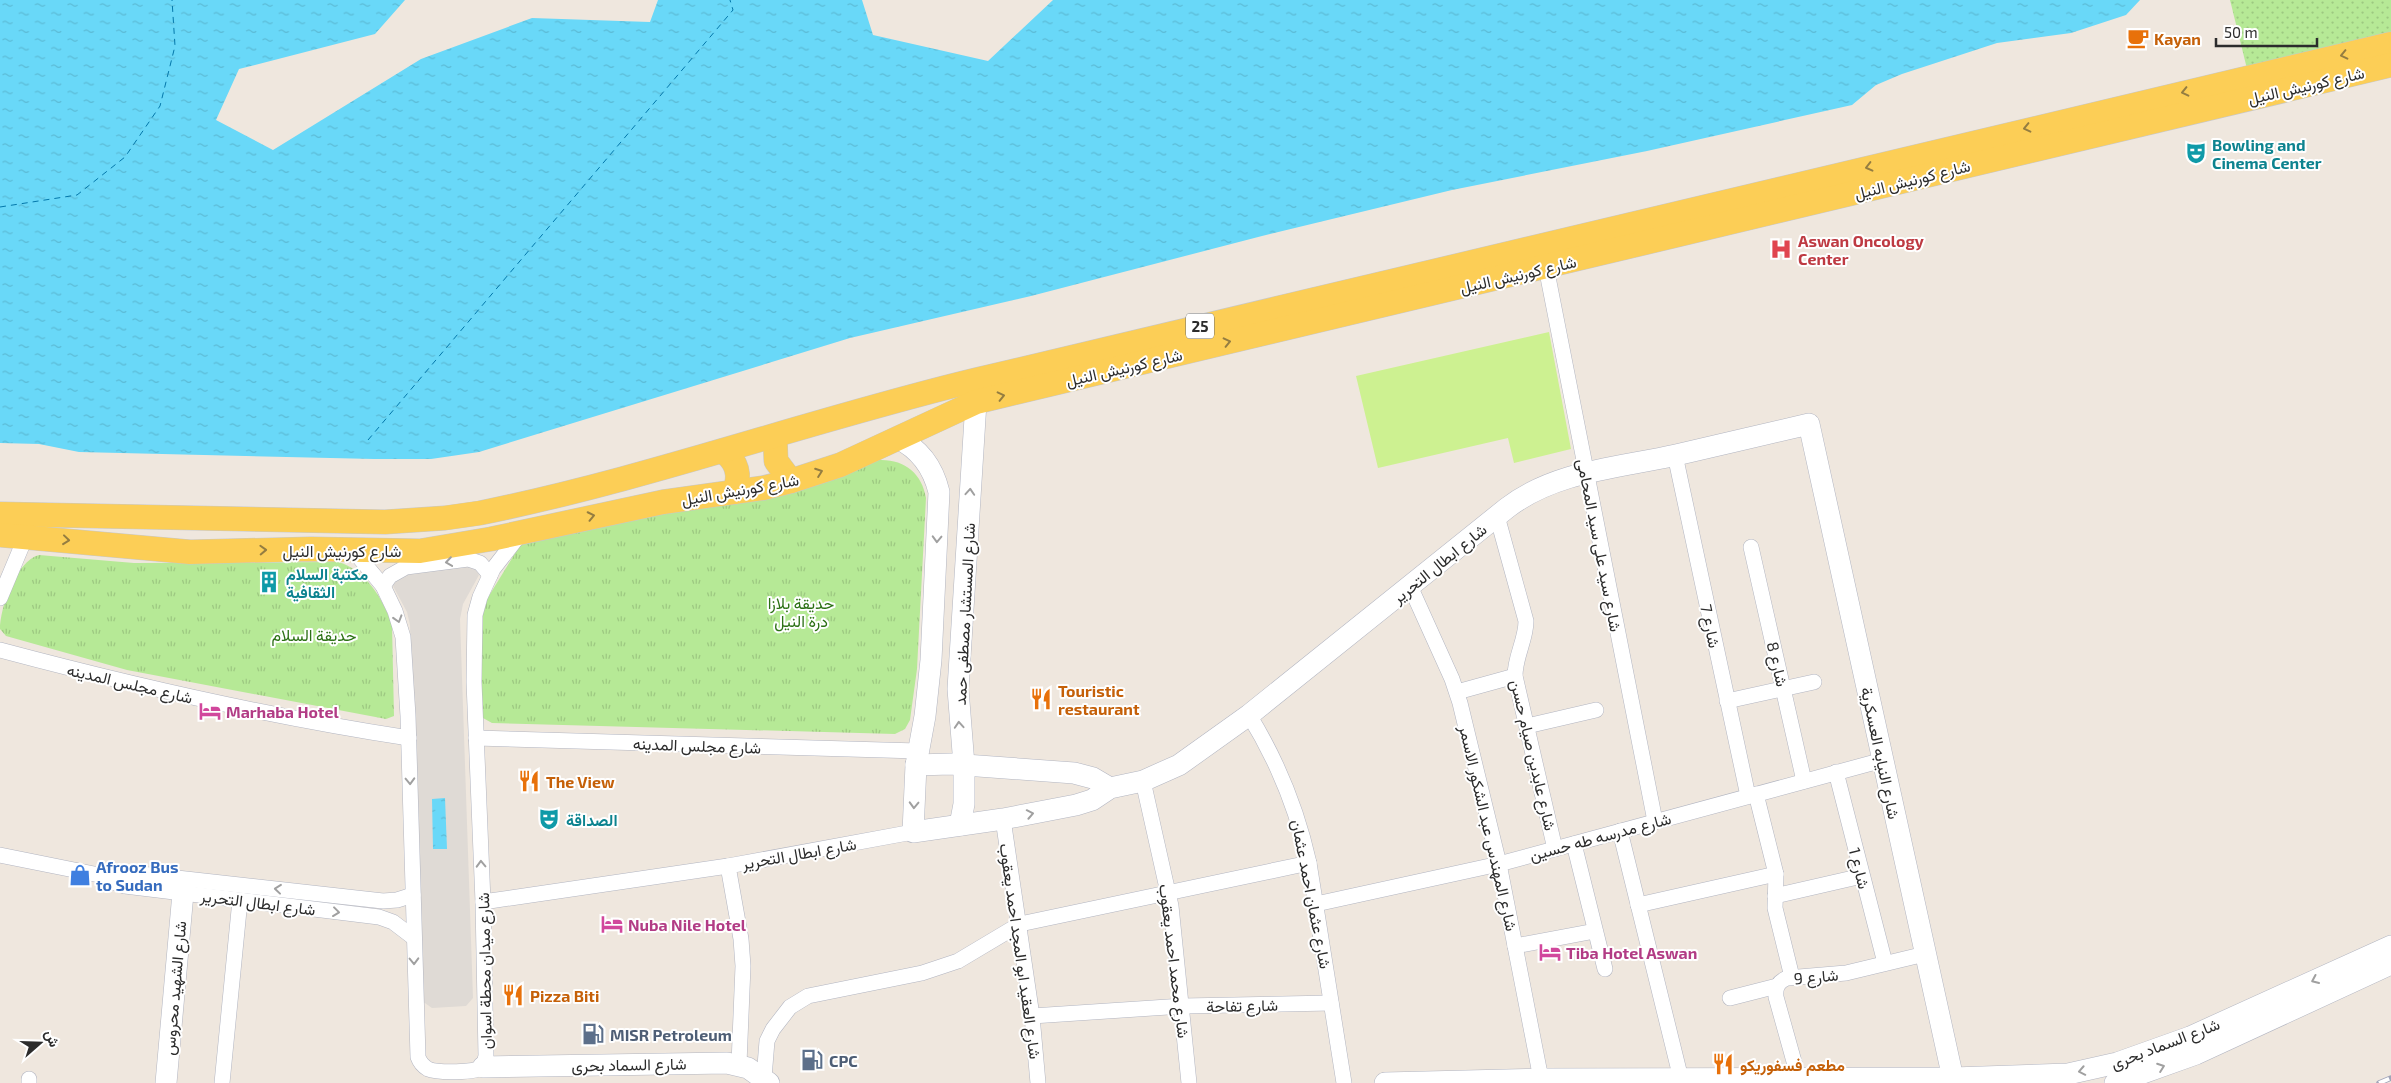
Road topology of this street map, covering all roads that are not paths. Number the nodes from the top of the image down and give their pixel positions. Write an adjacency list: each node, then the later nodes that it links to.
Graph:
1 (2391, 44): 6 (main road, شارع كورنيش النيل / 25, one-way to 6)
2 (2391, 65): 3 (main road, شارع كورنيش النيل / 25)
3 (1546, 268): 4 (main road, شارع كورنيش النيل / 25, one-way to 3); 10 (street, شارع سيد على سيد المحامى)
4 (976, 402): 7 (main road, شارع كورنيش النيل / 25); 39 (street, شارع المستشار مصطفى حمد, one-way to 4)
5 (1809, 424): 9 (street, شارع ابطال التحرير); 38 (street, شارع النيابه العسكرية)
6 (775, 436): 8 (main road, شارع كورنيش النيل / 25); 11 (main road)
7 (897, 438): 11 (main road, شارع كورنيش النيل / 25, one-way to 7); 37 (street, شارع المستشار مصطفى حمد, one-way to 37)
8 (722, 451): 12 (main road); 15 (main road, شارع كورنيش النيل / 25)
9 (1675, 455): 10 (street, شارع ابطال التحرير); 31 (street, شارع 7)
10 (1586, 473): 14 (street, شارع ابطال التحرير); 46 (street, شارع سيد على سيد المحامى)
11 (791, 481): 12 (main road, شارع كورنيش النيل / 25)
12 (734, 492): 16 (main road, شارع كورنيش النيل / 25, one-way to 12)
13 (0, 514): 15 (main road, شارع كورنيش النيل / 25)
14 (1497, 516): 24 (street, شارع ابطال التحرير); 27 (street, شارع عابدين صيام حسن)
15 (208, 519): 21 (main road)
16 (522, 533): 20 (main road, شارع كورنيش النيل / 25); 22 (street, شارع ميدان محطة اسوان)
17 (0, 535): 18 (main road, شارع كورنيش النيل / 25)
18 (26, 536): 21 (main road, شارع كورنيش النيل / 25, one-way to 21); 25 (street)
19 (1751, 547): 29 (street, شارع 8)
20 (353, 550): 21 (main road, شارع كورنيش النيل / 25, one-way to 20); 23 (street, شارع ميدان محطة اسوان)
21 (237, 551)
22 (490, 576): 23 (street, one-way to 23); 36 (street, شارع ميدان محطة اسوان)
23 (384, 586): 35 (street, شارع ميدان محطة اسوان, one-way to 35)
24 (1410, 586): 30 (street, شارع المهندس عبد الشكور الاسمر); 33 (street, شارع ابطال التحرير)
25 (0, 598)
26 (0, 650): 35 (street, شارع مجلس المدينه)
27 (1515, 676): 30 (street); 34 (street, شارع عابدين صيام حسن)
28 (1814, 682): 29 (street)
29 (1784, 688): 31 (street); 42 (street, شارع 8)
30 (1456, 692): 54 (street, شارع المهندس عبد الشكور الاسمر)
31 (1727, 701): 44 (street, شارع 7)
32 (1596, 710): 34 (street)
33 (1249, 715): 41 (street, شارع ابطال التحرير); 53 (street, شارع عثمان احمد عثمان)
34 (1527, 726): 51 (street, شارع عابدين صيام حسن)
35 (409, 738): 61 (street, شارع ميدان محطة اسوان, one-way to 61)
36 (476, 738): 37 (street, شارع مجلس المدينه); 64 (street, شارع ميدان محطة اسوان, one-way to 36)
37 (917, 758): 39 (street); 49 (street, شارع المستشار مصطفى حمد, one-way to 49)
38 (1883, 760): 40 (street, شارع مدرسه طه حسين); 72 (street, شارع النيابه العسكرية)
39 (964, 765): 43 (street); 47 (street, شارع المستشار مصطفى حمد)
40 (1836, 772): 42 (street, شارع مدرسه طه حسين); 58 (street, شارع 1)
41 (1143, 781): 43 (street, شارع ابطال التحرير); 60 (street, شارع محمد احمد يعقوب)
42 (1804, 781): 44 (street, شارع مدرسه طه حسين)
43 (1110, 788): 45 (street, شارع ابطال التحرير, one-way to 43)
44 (1752, 795): 46 (street, شارع مدرسه طه حسين); 56 (street, شارع 7)
45 (1003, 819): 47 (street, شارع ابطال التحرير); 67 (street, شارع العقيد ابو المجد احمد يعقوب)
46 (1655, 822): 48 (street, شارع مدرسه طه حسين)
47 (960, 825): 49 (street, شارع ابطال التحرير)
48 (1620, 831): 50 (street, شارع مدرسه طه حسين); 66 (street)
49 (913, 832): 55 (street, شارع ابطال التحرير)
50 (1574, 844): 51 (street, شارع مدرسه طه حسين); 68 (street)
51 (1555, 848): 54 (street, شارع مدرسه طه حسين)
52 (0, 855): 57 (street, شارع ابطال التحرير)
53 (1309, 863): 60 (street); 65 (street, شارع عثمان احمد عثمان)
54 (1499, 864): 65 (street, شارع مدرسه طه حسين); 70 (street, شارع المهندس عبد الشكور الاسمر)
55 (728, 866): 64 (street, شارع ابطال التحرير); 83 (street)
56 (1776, 874): 62 (street, شارع 7); 66 (street)
57 (99, 875): 59 (street, شارع ابطال التحرير); 61 (street, شارع ابطال التحرير, one-way to 57)
58 (1862, 876): 62 (street); 73 (street, شارع 1)
59 (183, 893): 63 (street, شارع ابطال التحرير); 91 (street, شارع الشهيد محروس)
60 (1168, 893): 67 (street); 81 (street, شارع محمد احمد يعقوب)
61 (413, 895): 69 (street, شارع ميدان محطة اسوان)
62 (1775, 896): 77 (street, شارع 7)
63 (240, 900): 69 (street, شارع ابطال التحرير, one-way to 69); 92 (street)
64 (483, 902): 84 (street, شارع ميدان محطة اسوان)
65 (1316, 904): 80 (street, شارع عثمان احمد عثمان)
66 (1638, 905): 87 (street)
67 (1020, 924): 82 (street, شارع العقيد ابو المجد احمد يعقوب); 89 (street)
68 (1595, 931): 70 (street); 75 (street)
69 (414, 938): 84 (street, شارع ميدان محطة اسوان, one-way to 84)
70 (1516, 946): 86 (street, شارع المهندس عبد الشكور الاسمر)
71 (2391, 946): 76 (street, شارع السماد بحرى)
72 (1926, 954): 73 (street, شارع 9); 88 (street, شارع النيابه العسكرية)
73 (1885, 964): 77 (street, شارع 9)
74 (2391, 964): 76 (street, شارع السماد بحرى)
75 (1605, 969)
76 (2357, 970): 85 (street, شارع السماد بحرى)
77 (1792, 977): 78 (street, شارع 9)
78 (1777, 986): 79 (street); 90 (street, شارع 9)
79 (1730, 998)
80 (1331, 1003): 81 (street, شارع تفاحة); 95 (street, شارع عثمان احمد عثمان)
81 (1183, 1006): 82 (street, شارع تفاحة); 94 (street, شارع محمد احمد يعقوب)
82 (1032, 1016): 93 (street, شارع العقيد ابو المجد احمد يعقوب)
83 (739, 1064): 84 (street, شارع السماد بحرى); 89 (street, شارع السماد بحرى)
84 (483, 1067)
85 (2118, 1076): 88 (street, شارع السماد بحرى, one-way to 88)
86 (1541, 1079): 87 (street, شارع السماد بحرى); 96 (street, شارع السماد بحرى)
87 (1681, 1080): 90 (street, شارع السماد بحرى)
88 (1953, 1080): 90 (street, شارع السماد بحرى)
89 (767, 1081)
90 (1799, 1081)
91 (166, 1083)
92 (222, 1083)
93 (1038, 1083)
94 (1189, 1083)
95 (1344, 1083)
96 (1385, 1083)

